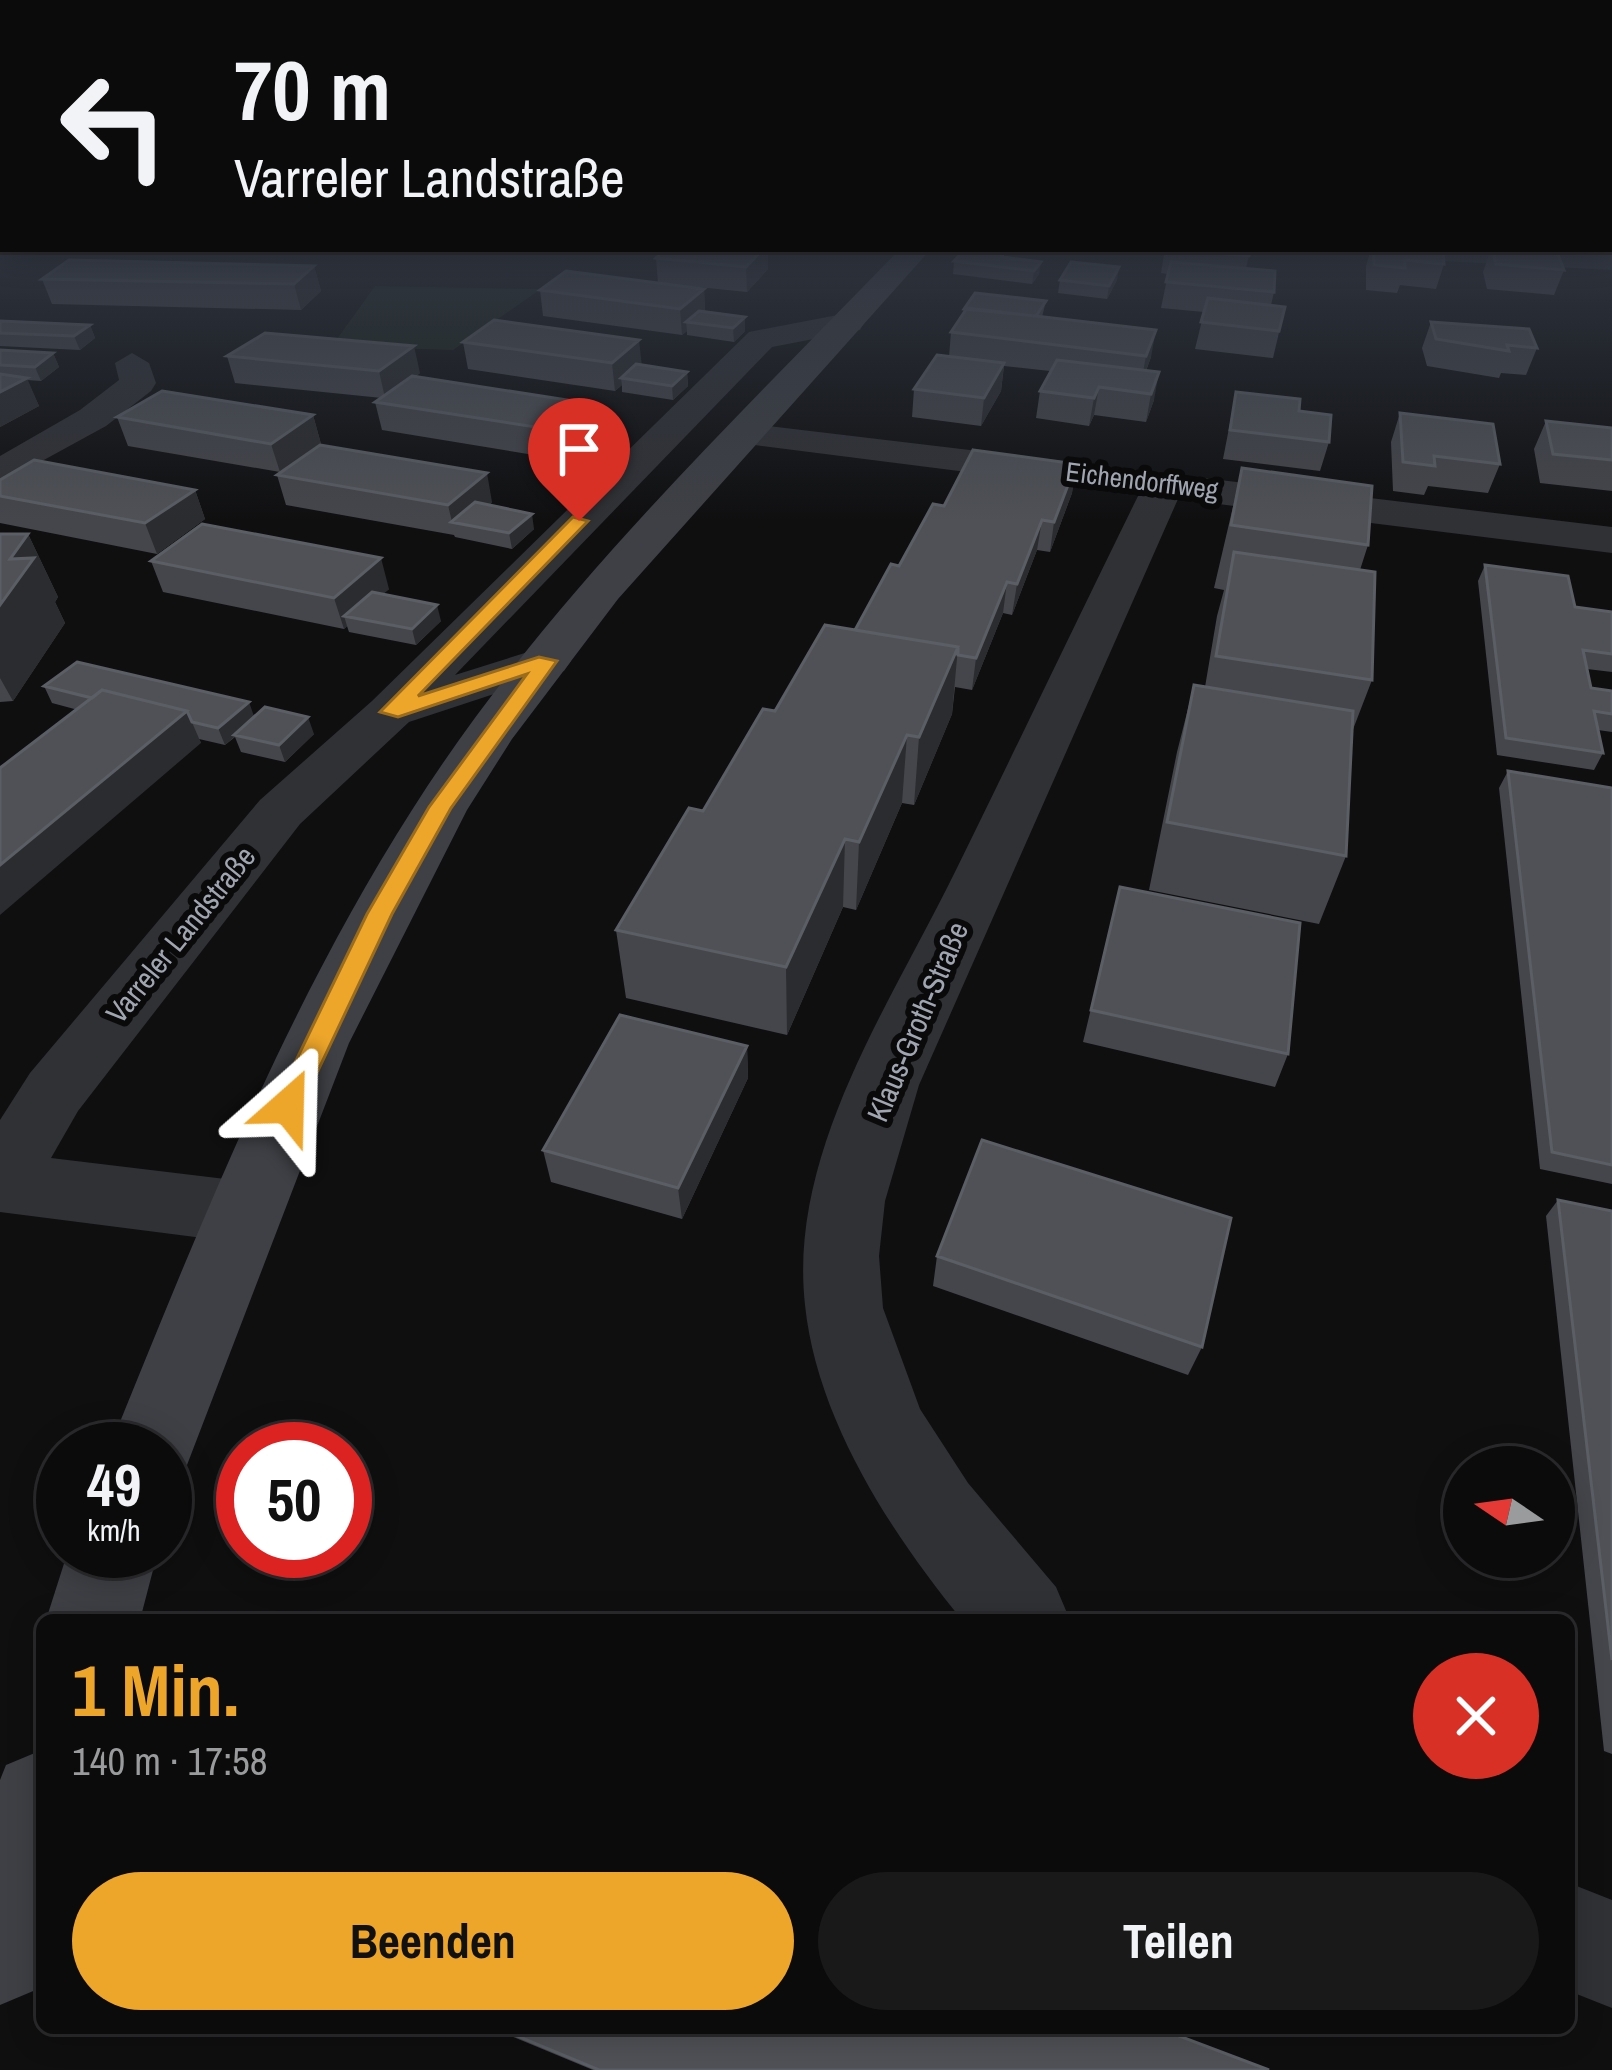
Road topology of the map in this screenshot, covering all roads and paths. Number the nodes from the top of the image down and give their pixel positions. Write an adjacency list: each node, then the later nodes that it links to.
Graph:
1 (814, 329): 9 (street, Varreler Landstraße)
2 (842, 329): 4 (main road)
3 (132, 363): 5 (street)
4 (744, 434): 6 (street, Eichendorffweg); 8 (main road)
5 (0, 472)
6 (1165, 483): 7 (street, Eichendorffweg); 15 (street, Klaus-Groth-Straße)
7 (1612, 540)
8 (547, 661): 9 (street, Varreler Landstraße); 11 (main road)
9 (390, 712): 10 (street, Varreler Landstraße)
10 (0, 1182): 11 (street)
11 (242, 1212): 12 (main road)
12 (162, 1422)
13 (105, 1578): 14 (main road)
14 (95, 1614)
15 (1018, 1614)
16 (36, 1822): 18 (main road)
17 (1575, 1939): 19 (street)
18 (0, 1951)
19 (1612, 1954)

